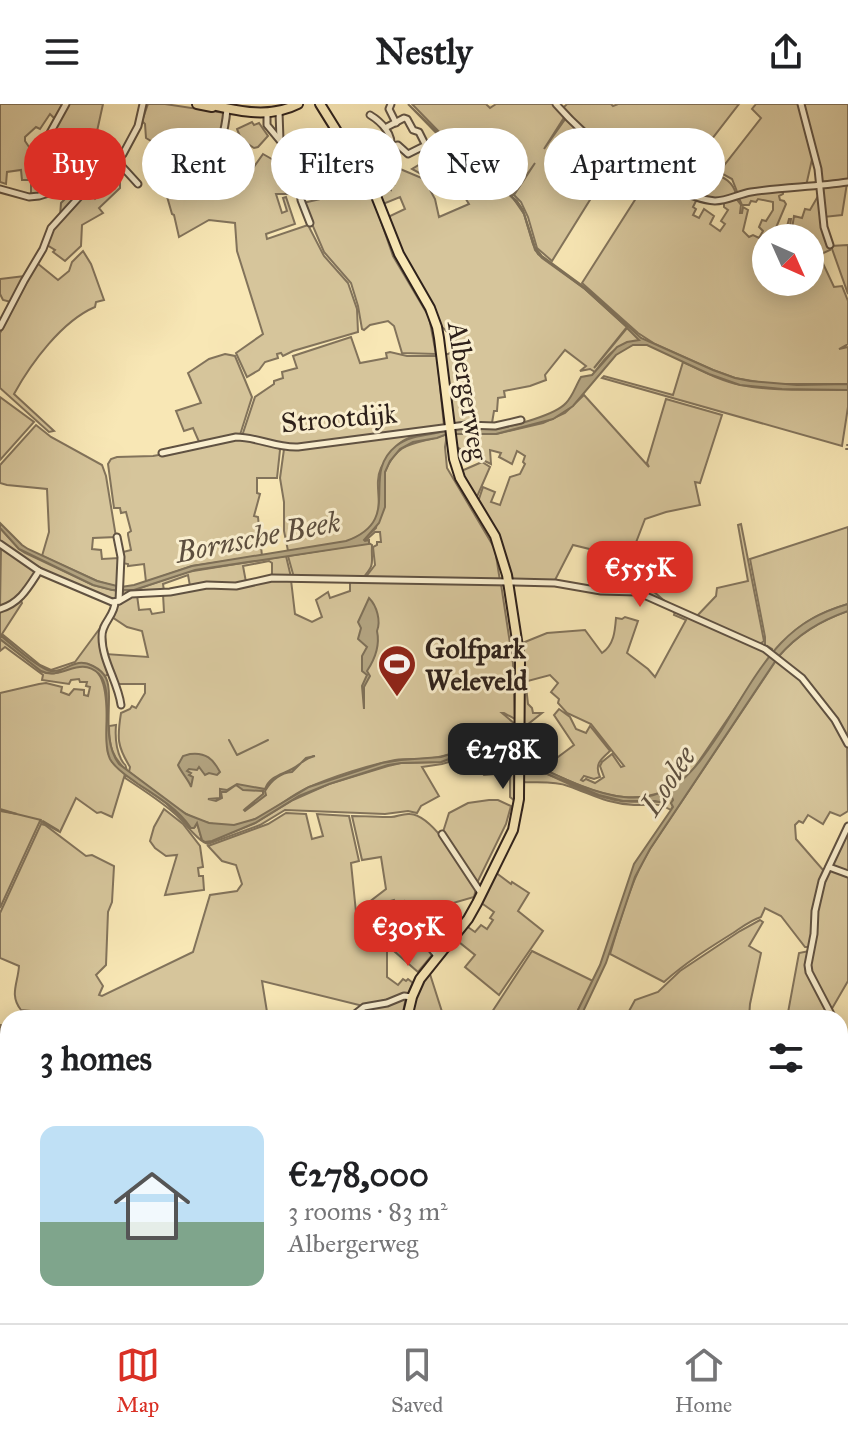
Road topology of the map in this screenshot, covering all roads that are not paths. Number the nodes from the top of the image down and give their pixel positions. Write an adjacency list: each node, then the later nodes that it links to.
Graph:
1 (66, 104): 15 (street)
2 (143, 104): 21 (street)
3 (197, 104): 10 (main road)
4 (207, 104): 10 (main road)
5 (298, 104): 11 (main road)
6 (320, 104): 18 (main road, Albergerweg)
7 (391, 104): 14 (street)
8 (556, 104): 26 (street)
9 (801, 104): 26 (street)
10 (229, 107): 12 (main road); 16 (street)
11 (279, 112): 12 (main road); 17 (street)
12 (267, 113): 20 (street)
13 (370, 115): 19 (street)
14 (396, 123): 19 (street); 22 (street)
15 (53, 128)
16 (225, 128)
17 (280, 128)
18 (336, 128)
19 (385, 128)
20 (271, 130)
21 (126, 149)
22 (402, 149)
23 (126, 171): 25 (street)
24 (848, 182): 26 (street)
25 (138, 184)
26 (821, 186): 33 (street)
27 (0, 189): 28 (street)
28 (24, 196)
29 (77, 200): 34 (street)
30 (301, 200): 32 (street)
31 (378, 200): 36 (main road, Albergerweg)
32 (310, 223)
33 (830, 245)
34 (0, 327)
35 (521, 420): 36 (street, Strootdijk)
36 (450, 430): 37 (street, Strootdijk); 41 (main road, Albergerweg)
37 (162, 453)
38 (117, 537): 42 (street)
39 (0, 544): 40 (street)
40 (39, 571): 42 (street); 43 (street)
41 (507, 582): 42 (street); 45 (street); 50 (main road, Albergerweg)
42 (117, 601): 44 (street)
43 (0, 609)
44 (121, 705)
45 (848, 744)
46 (848, 826): 48 (street)
47 (442, 834): 50 (street)
48 (829, 867): 49 (street); 56 (street)
49 (848, 874)
50 (482, 894): 52 (main road, Albergerweg)
51 (407, 918): 52 (street)
52 (437, 956): 53 (main road, Albergerweg)
53 (412, 997): 54 (street); 55 (main road, Albergerweg)
54 (360, 1010)
55 (409, 1010)
56 (829, 1010)

